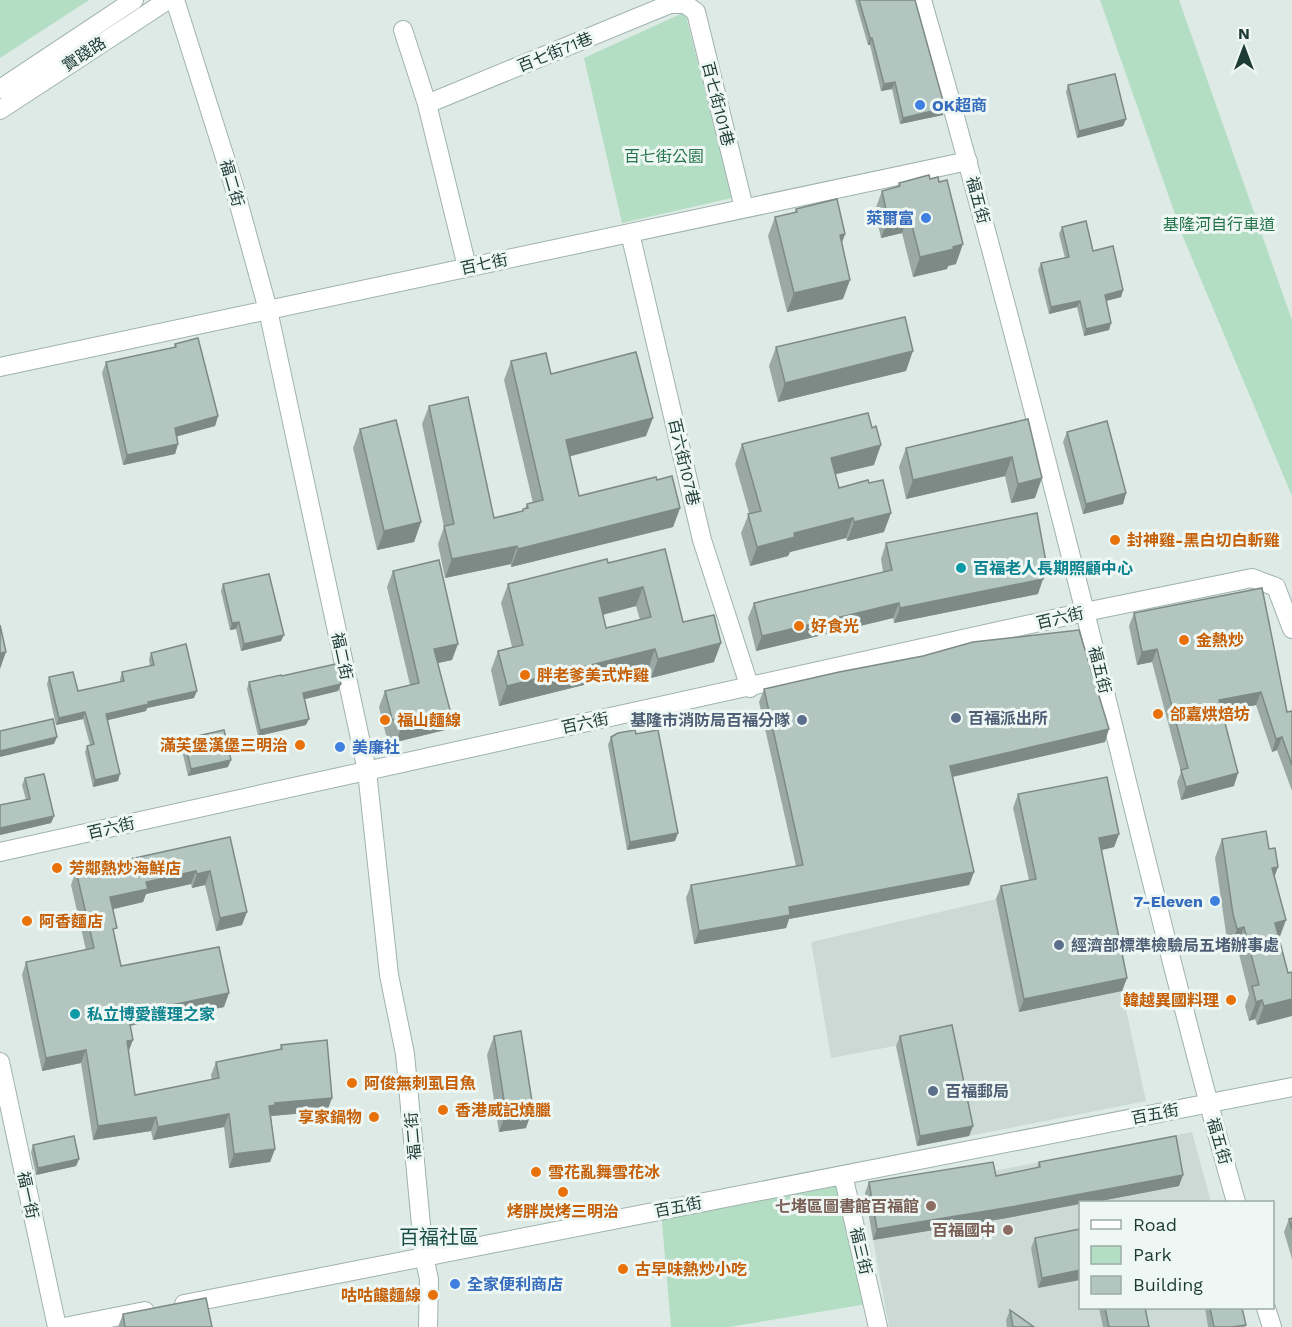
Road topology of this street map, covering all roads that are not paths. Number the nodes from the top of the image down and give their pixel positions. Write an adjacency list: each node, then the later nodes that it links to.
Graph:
1 (134, 0): 7 (street, 實踐路)
2 (168, 0): 9 (street, 實踐路)
3 (175, 0): 14 (street, 福二街)
4 (922, 0): 10 (street, 福五街)
5 (685, 4): 8 (street, 百七街71巷); 11 (street, 百七街101巷)
6 (403, 30): 8 (street)
7 (0, 89)
8 (427, 105): 13 (street)
9 (0, 110)
10 (968, 161): 11 (street, 百七街); 16 (street, 福五街)
11 (744, 208): 12 (street, 百七街)
12 (630, 233): 13 (street, 百七街); 18 (street, 百六街107巷)
13 (466, 267): 14 (street, 百七街)
14 (268, 310): 15 (street, 百七街); 19 (street, 福二街)
15 (0, 367)
16 (1085, 612): 17 (street, 百六街); 18 (street, 百六街); 23 (street, 福五街)
17 (1292, 629)
18 (750, 688): 19 (street, 百六街)
19 (367, 771): 20 (street, 百六街); 26 (street, 福二街)
20 (0, 852)
21 (0, 1062): 28 (street, 福一街)
22 (1292, 1087): 23 (street, 百五街)
23 (1208, 1103): 24 (street, 百五街); 25 (street, 福五街)
24 (843, 1175): 26 (street, 百五街); 31 (street, 福三街)
25 (1235, 1201)
26 (424, 1257): 29 (street, 百五街); 30 (street, 福二街)
27 (1266, 1309): 32 (street)
28 (57, 1327)
29 (64, 1327)
30 (428, 1327)
31 (878, 1327)
32 (1272, 1327)

